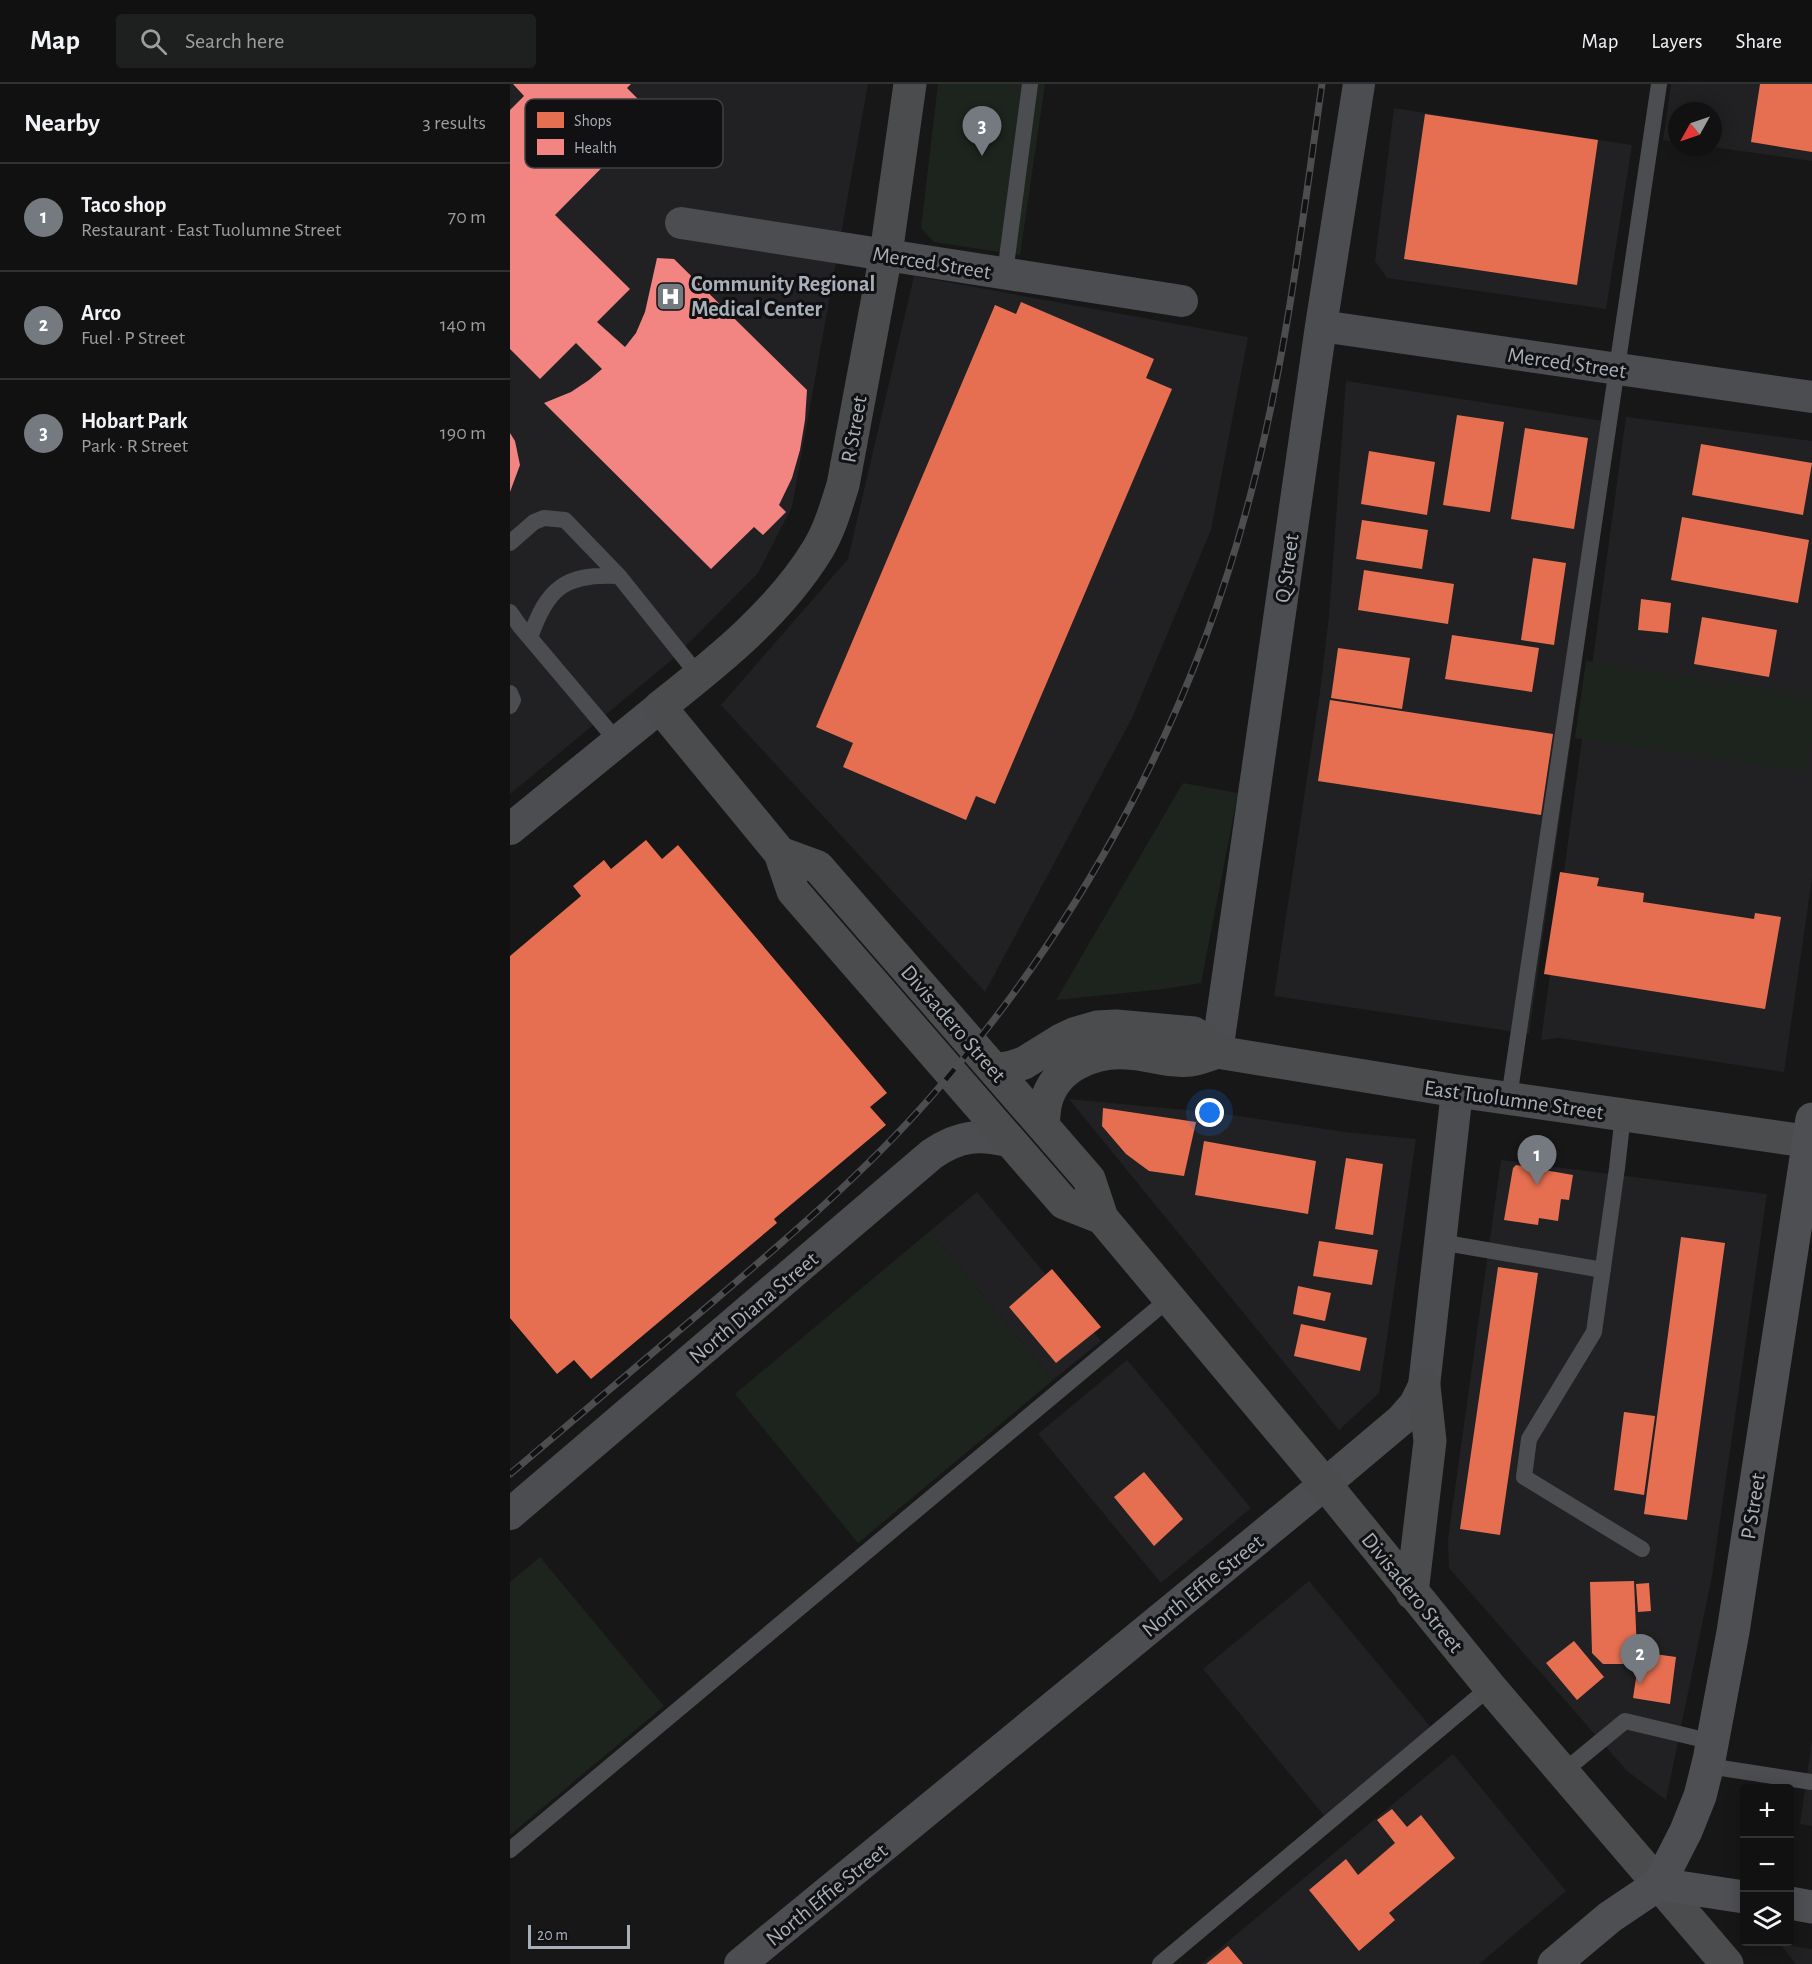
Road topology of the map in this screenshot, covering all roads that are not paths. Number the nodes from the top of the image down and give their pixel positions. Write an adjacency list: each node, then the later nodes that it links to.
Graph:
1 (910, 84): 6 (street, R Street)
2 (1030, 84): 7 (lane)
3 (1359, 84): 9 (street, Q Street)
4 (1659, 84): 10 (lane)
5 (681, 223): 6 (street, Merced Street)
6 (886, 254): 7 (street, Merced Street); 16 (street, R Street)
7 (1005, 273): 8 (street, Merced Street)
8 (1182, 301)
9 (1321, 326): 10 (street, Merced Street); 23 (street, Q Street)
10 (1617, 370): 11 (street, Merced Street); 26 (lane)
11 (1812, 397)
12 (510, 543): 13 (lane)
13 (619, 576): 15 (lane); 16 (lane)
14 (510, 612): 15 (lane)
15 (530, 638): 20 (lane)
16 (699, 675): 19 (street, R Street)
17 (510, 693): 18 (lane)
18 (510, 706)
19 (660, 707): 20 (street); 22 (street, Divisadero Street)
20 (617, 741): 21 (street)
21 (510, 829)
22 (780, 853): 24 (street, Divisadero Street); 30 (street, Divisadero Street)
23 (1217, 1052): 24 (street, East Tuolumne Street); 25 (street, East Tuolumne Street); 28 (street, East Tuolumne Street)
24 (995, 1070): 28 (street, Divisadero Street)
25 (1457, 1091): 26 (street, East Tuolumne Street); 32 (street, North Effie Street)
26 (1509, 1098): 27 (street, East Tuolumne Street)
27 (1623, 1115): 29 (street, East Tuolumne Street); 33 (lane)
28 (1043, 1125): 31 (street, Divisadero Street)
29 (1811, 1134): 41 (main road, P Street)
30 (1011, 1142): 31 (street, Divisadero Street); 37 (street, North Diana Street)
31 (1102, 1218): 34 (street, Divisadero Street)
32 (1440, 1242): 33 (lane); 35 (street, North Effie Street)
33 (1603, 1270): 38 (lane)
34 (1170, 1298): 36 (street, Divisadero Street); 44 (lane)
35 (1424, 1386): 36 (street, North Effie Street); 39 (street)
36 (1325, 1484): 39 (street, Divisadero Street); 49 (street, North Effie Street)
37 (510, 1514)
38 (1642, 1549)
39 (1412, 1593): 40 (street, Divisadero Street)
40 (1491, 1687): 42 (street, Divisadero Street); 50 (lane)
41 (1710, 1754): 42 (lane); 43 (lane); 45 (main road, P Street)
42 (1563, 1772): 45 (street, Divisadero Street)
43 (1812, 1782)
44 (510, 1850)
45 (1659, 1884): 46 (main road); 51 (main road); 52 (street, Divisadero Street)
46 (1740, 1896)
47 (1794, 1904): 48 (main road)
48 (1812, 1907)
49 (740, 1964)
50 (1160, 1964)
51 (1554, 1964)
52 (1727, 1964)

